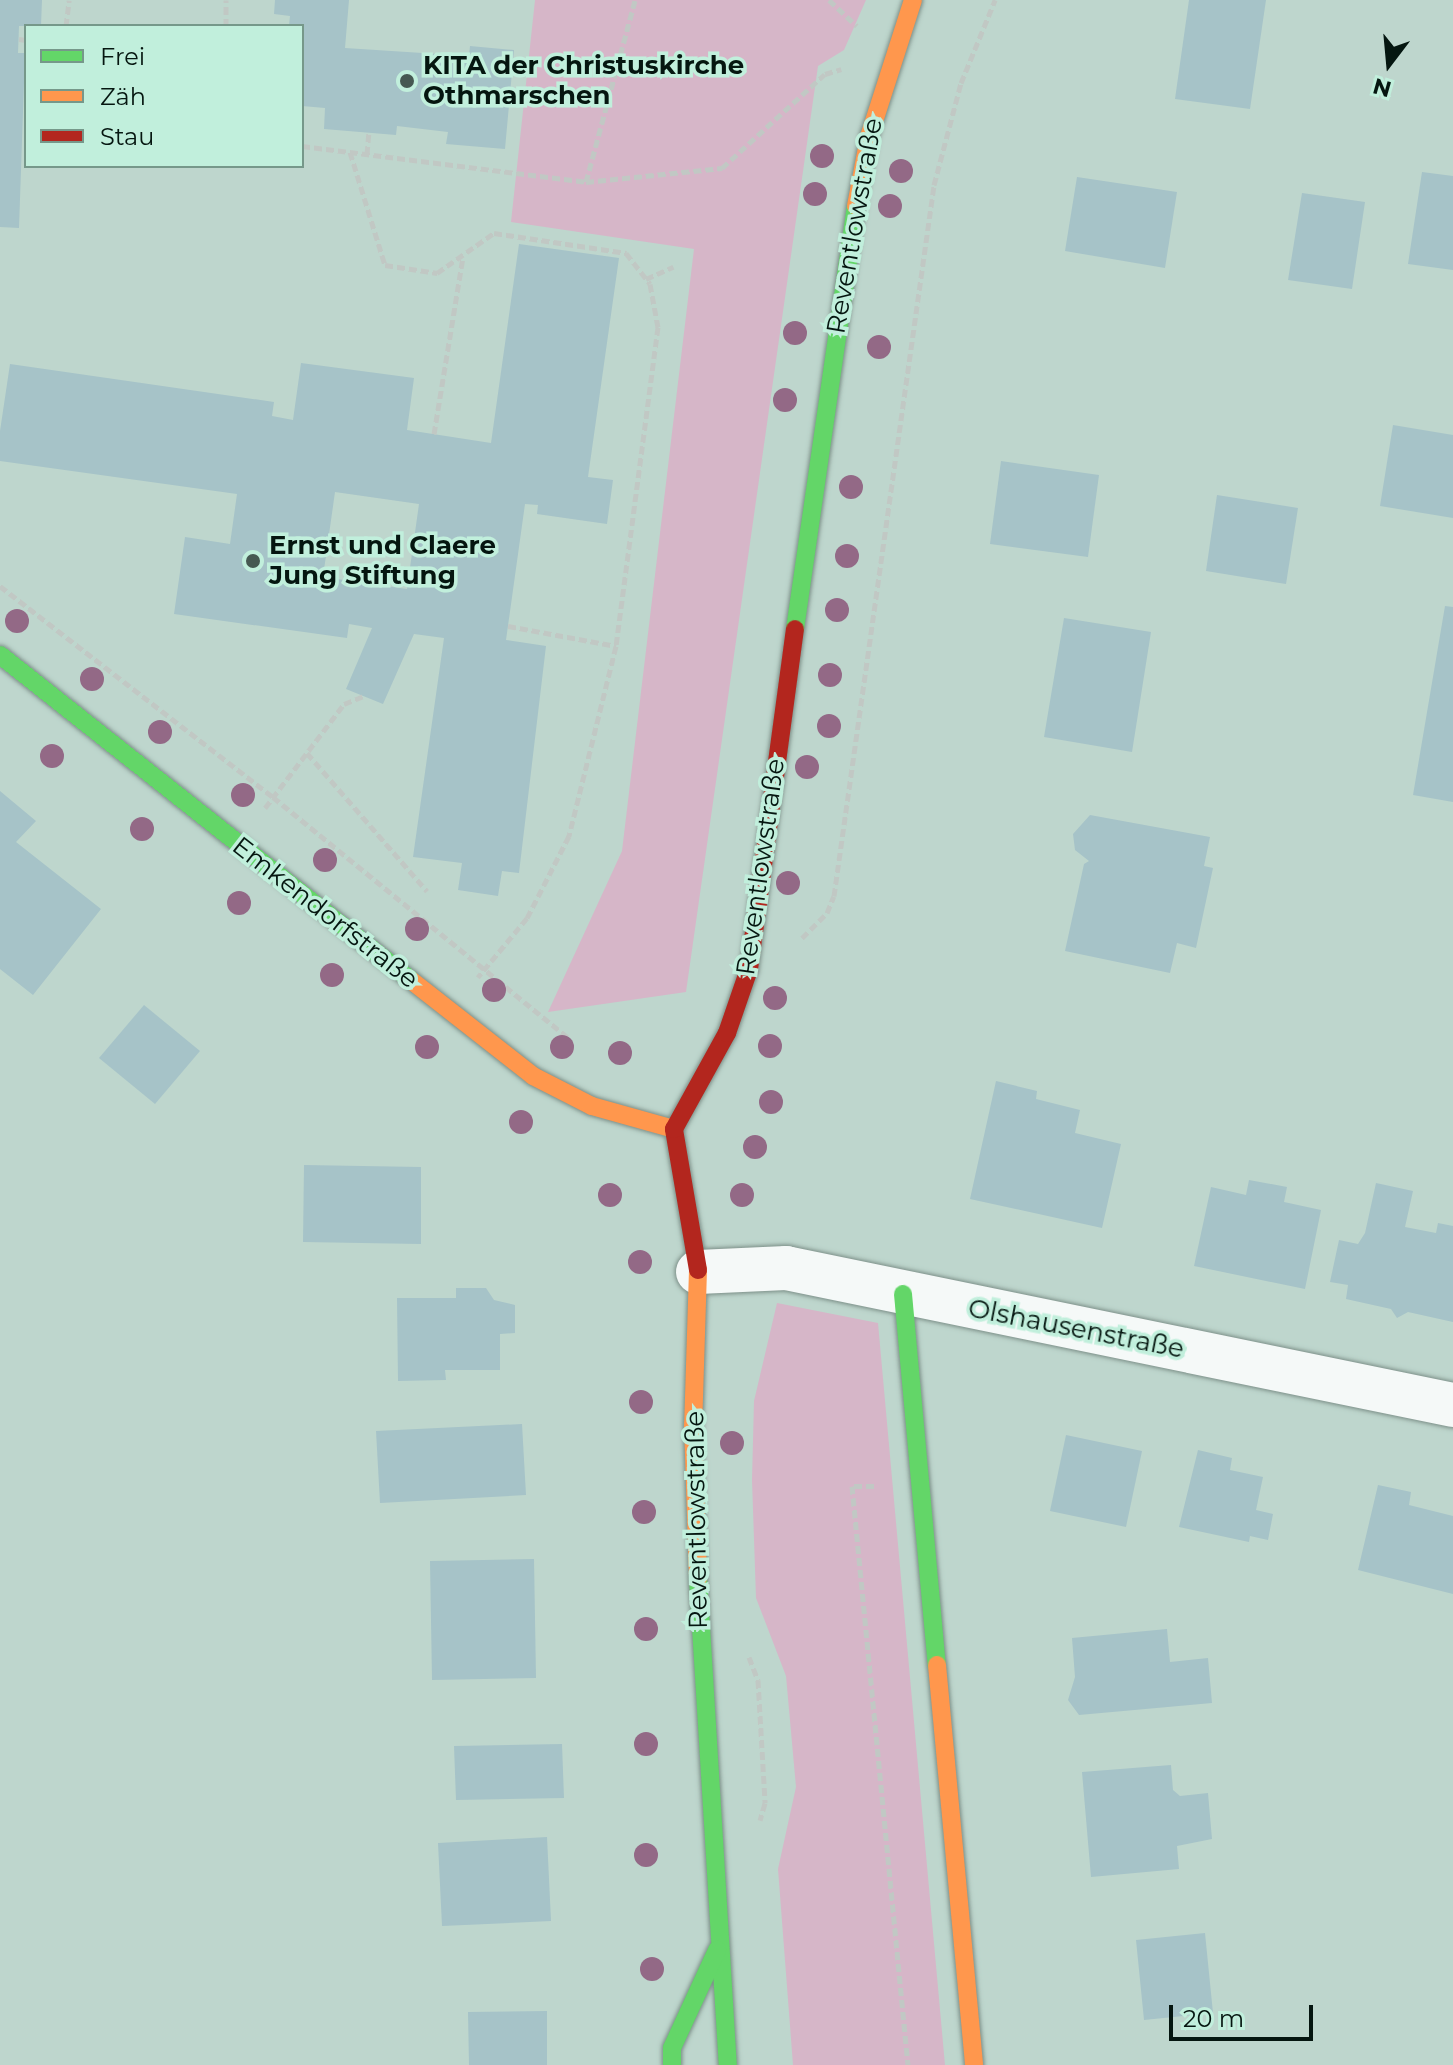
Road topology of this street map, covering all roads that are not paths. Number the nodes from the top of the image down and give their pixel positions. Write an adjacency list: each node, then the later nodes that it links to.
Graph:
1 (913, 0): 3 (street, Reventlowstraße)
2 (0, 655): 3 (street, Emkendorfstraße)
3 (674, 1129): 4 (street, Reventlowstraße)
4 (698, 1272): 5 (street, Olshausenstraße); 7 (street, Reventlowstraße)
5 (903, 1294): 6 (street, Olshausenstraße); 10 (street)
6 (1453, 1405)
7 (718, 1948): 8 (street); 9 (street, Reventlowstraße)
8 (672, 2065)
9 (728, 2065)
10 (974, 2065)

